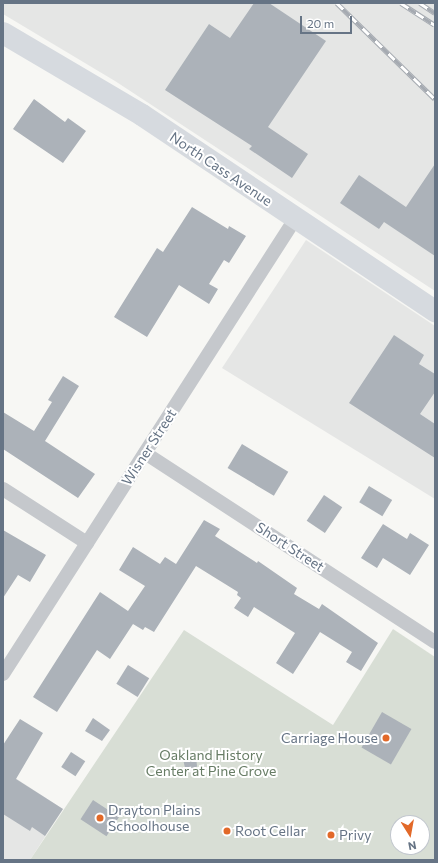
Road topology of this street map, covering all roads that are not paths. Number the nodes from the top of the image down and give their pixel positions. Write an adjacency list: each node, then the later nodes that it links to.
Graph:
1 (3, 33): 2 (main road, North Cass Avenue)
2 (294, 219): 3 (main road, North Cass Avenue); 4 (street, Wisner Street)
3 (435, 311)
4 (145, 453): 6 (street, Wisner Street); 7 (street, Short Street)
5 (3, 489): 6 (street)
6 (88, 542): 8 (street, Wisner Street)
7 (435, 642)
8 (3, 674)

